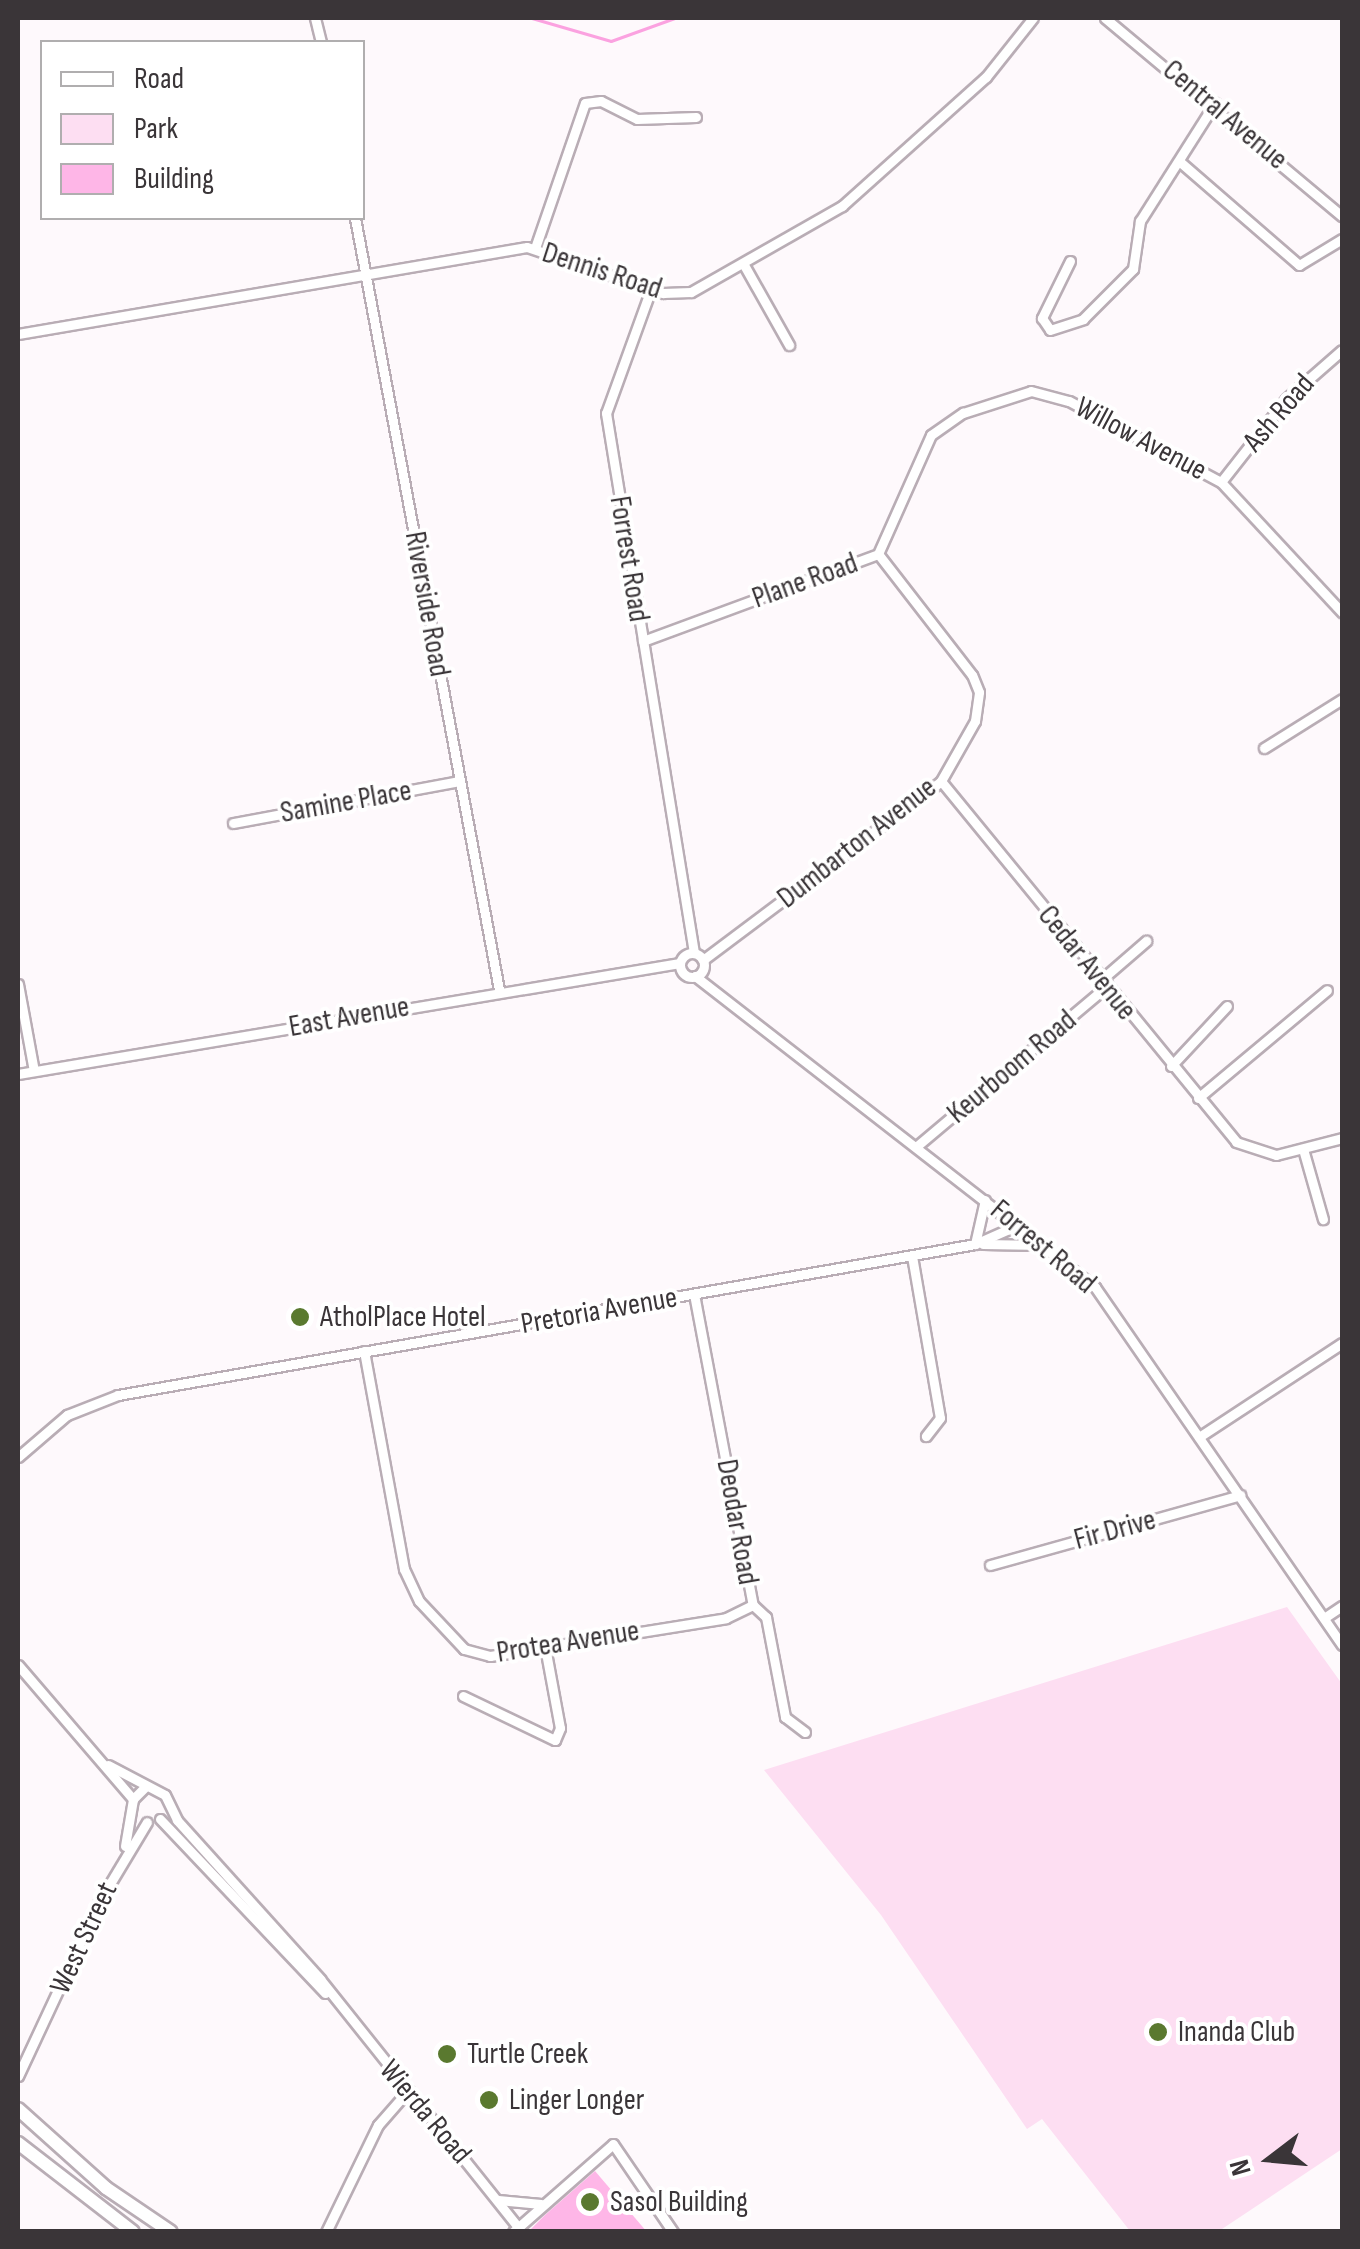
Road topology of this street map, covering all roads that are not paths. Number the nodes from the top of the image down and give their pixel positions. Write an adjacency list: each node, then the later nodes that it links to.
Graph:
1 (1034, 18): 11 (street, Dennis Road)
2 (1105, 18): 3 (street, Central Avenue)
3 (1215, 103): 5 (street); 6 (street, Central Avenue)
4 (696, 117): 9 (street)
5 (1179, 160): 8 (street); 10 (street)
6 (1342, 216)
7 (355, 220): 12 (street, Riverside Road)
8 (1342, 239)
9 (535, 248): 12 (street, Dennis Road); 13 (street, Dennis Road)
10 (1070, 261)
11 (744, 265): 13 (street, Dennis Road); 15 (street)
12 (366, 275): 14 (street, Dennis Road); 25 (street, Riverside Road)
13 (651, 289): 21 (street, Forrest Road)
14 (18, 334)
15 (789, 345)
16 (1342, 350): 18 (street, Ash Road)
17 (949, 420): 18 (street, Willow Avenue); 19 (street, Plane Road)
18 (1221, 482): 20 (street, Willow Avenue)
19 (878, 554): 21 (street, Plane Road); 24 (street, Dumbarton Avenue)
20 (1342, 612)
21 (643, 641): 28 (street, Forrest Road)
22 (1342, 699): 23 (street)
23 (1264, 748)
24 (941, 780): 28 (street, Dumbarton Avenue); 32 (street, Cedar Avenue)
25 (458, 781): 26 (street, Samine Place); 33 (street, Riverside Road)
26 (233, 823)
27 (1146, 940): 32 (street, Keurboom Road)
28 (698, 957): 29 (street, Dumbarton Avenue); 30 (street)
29 (680, 963): 30 (street, Forrest Road); 33 (street, East Avenue)
30 (695, 976): 41 (street, Forrest Road)
31 (18, 984): 37 (street)
32 (1103, 984): 36 (street, Cedar Avenue); 41 (street, Keurboom Road)
33 (499, 990): 37 (street, East Avenue)
34 (1327, 990): 39 (street)
35 (1227, 1006): 36 (street)
36 (1171, 1066): 39 (street, Cedar Avenue)
37 (34, 1071): 38 (street, East Avenue)
38 (18, 1074)
39 (1198, 1098): 42 (street, Cedar Avenue)
40 (1342, 1138): 42 (street)
41 (917, 1146): 43 (street, Forrest Road)
42 (1303, 1149): 44 (street)
43 (985, 1199): 45 (street, Forrest Road); 46 (street)
44 (1323, 1219)
45 (1018, 1225): 46 (street, Pretoria Avenue); 47 (street, Forrest Road)
46 (975, 1244): 47 (street); 48 (street, Pretoria Avenue)
47 (1044, 1245): 53 (street, Forrest Road)
48 (912, 1256): 49 (street, Pretoria Avenue); 52 (street)
49 (694, 1294): 51 (street, Pretoria Avenue); 57 (street, Deodar Road)
50 (1342, 1343): 53 (street)
51 (364, 1351): 54 (street, Pretoria Avenue); 61 (street, Protea Avenue)
52 (926, 1436)
53 (1199, 1437): 55 (street, Forrest Road)
54 (18, 1457)
55 (1240, 1495): 56 (street, Fir Drive); 59 (street, Forrest Road)
56 (990, 1564)
57 (753, 1606): 61 (street, Protea Avenue); 64 (street, Deodar Road)
58 (1342, 1606): 59 (street)
59 (1324, 1618): 60 (street, Forrest Road)
60 (1342, 1644)
61 (544, 1647): 63 (street)
62 (18, 1665): 65 (street)
63 (463, 1696)
64 (805, 1732)
65 (108, 1765): 66 (street); 67 (street)
66 (145, 1788): 67 (street); 68 (street)
67 (133, 1805): 70 (street); 71 (street, West Street)
68 (168, 1807): 69 (street); 72 (street, Wierda Road)
69 (160, 1820): 70 (street); 72 (street, Wierda Road)
70 (147, 1822): 71 (street, West Street)
71 (123, 1854): 73 (street, West Street)
72 (249, 1906): 74 (street, Wierda Road)
73 (18, 2076)
74 (406, 2092): 79 (street, Wierda Road); 84 (street)
75 (18, 2109): 83 (main road)
76 (18, 2143): 78 (main road)
77 (18, 2156): 78 (main road)
78 (34, 2158): 82 (main road)
79 (495, 2198): 80 (street); 81 (street, Wierda Road)
80 (545, 2204): 81 (street); 85 (street)
81 (515, 2229)
82 (133, 2232)
83 (171, 2232)
84 (326, 2232)
85 (673, 2232)

